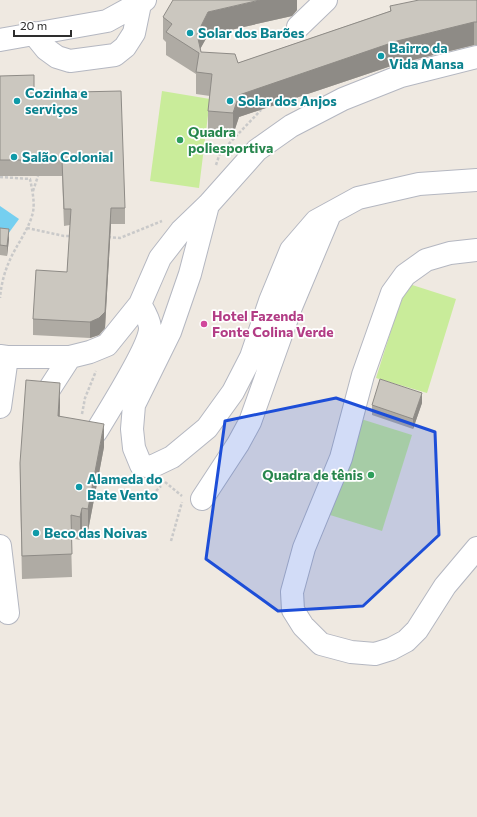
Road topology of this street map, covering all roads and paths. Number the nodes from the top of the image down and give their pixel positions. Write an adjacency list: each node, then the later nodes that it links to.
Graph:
1 (326, 0): 3 (lane)
2 (142, 2): 4 (lane); 4 (lane)
3 (298, 27)
4 (34, 33): 5 (lane)
5 (0, 40)
6 (477, 57): 11 (lane)
7 (38, 176): 10 (path)
8 (0, 177): 10 (path)
9 (477, 180): 12 (lane)
10 (33, 191): 13 (path)
11 (208, 205): 12 (lane); 19 (lane)
12 (331, 213): 27 (lane)
13 (27, 228): 14 (path); 18 (path)
14 (78, 236)
15 (106, 237): 16 (path)
16 (120, 238)
17 (477, 250): 30 (lane)
18 (0, 298)
19 (140, 304): 21 (lane); 24 (lane)
20 (3, 357): 21 (lane); 23 (lane)
21 (70, 357): 22 (lane)
22 (50, 388)
23 (0, 407)
24 (96, 432)
25 (165, 482): 26 (path)
26 (149, 498)
27 (193, 498): 28 (path)
28 (171, 541)
29 (0, 546): 31 (lane)
30 (477, 548)
31 (8, 613)

